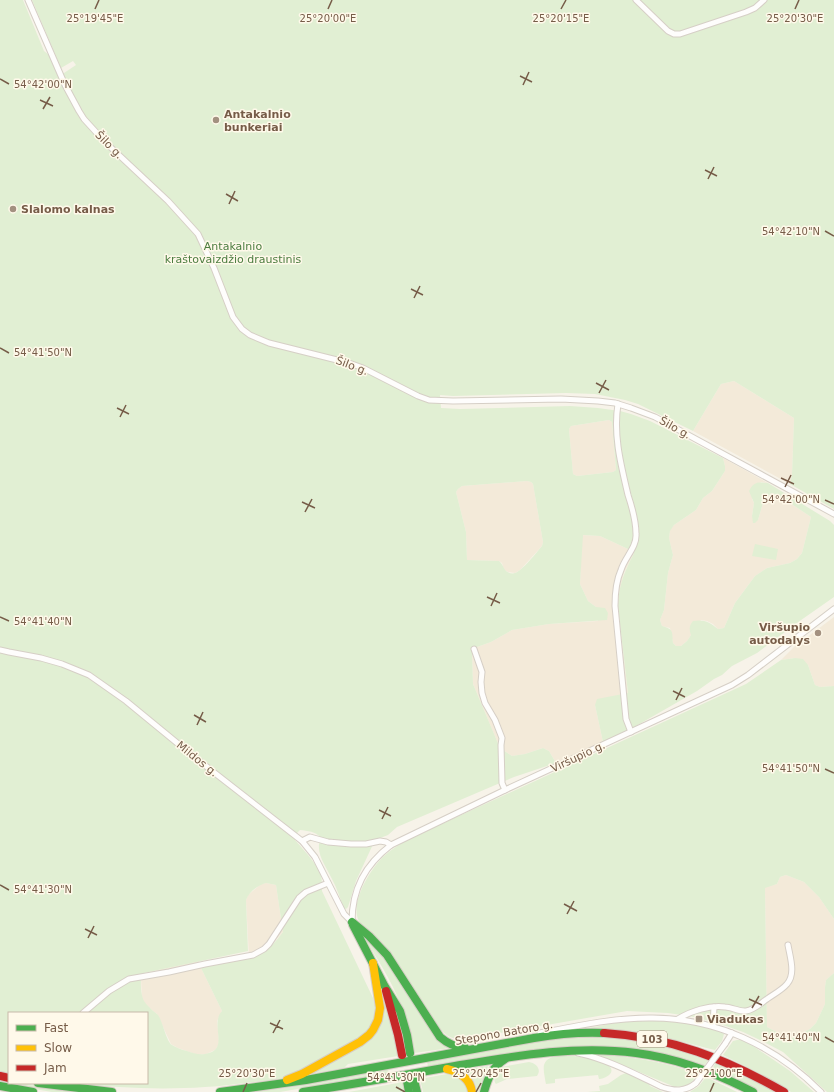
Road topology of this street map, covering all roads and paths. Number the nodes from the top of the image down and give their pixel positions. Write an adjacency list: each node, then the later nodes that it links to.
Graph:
1 (28, 0): 4 (street, Šilo g.)
2 (636, 0): 3 (street)
3 (764, 0)
4 (618, 404): 5 (street, Šilo g.); 9 (street)
5 (834, 514)
6 (834, 609): 9 (street, Viršupio g.)
7 (474, 649): 10 (street)
8 (0, 650): 11 (street, Mildos g.)
9 (631, 732): 10 (street, Viršupio g.)
10 (505, 790): 12 (street, Viršupio g.)
11 (302, 841): 12 (street); 13 (street, Mildos g.)
12 (391, 845): 14 (street, Viršupio g.)
13 (328, 883): 14 (street, Mildos g.); 18 (street)
14 (352, 922): 16 (main road); 23 (main road)
15 (788, 945): 17 (street)
16 (373, 963): 25 (main road); 30 (main road)
17 (714, 1007): 19 (street); 20 (street)
18 (84, 1012)
19 (677, 1019): 20 (street); 22 (street)
20 (713, 1026): 21 (street)
21 (732, 1033): 24 (street, bridge); 41 (street)
22 (509, 1042): 23 (main road, Stepono Batoro g. / 103); 40 (main road, Stepono Batoro g. / 103)
23 (474, 1049): 30 (main road, Stepono Batoro g. / 103)
24 (563, 1050): 26 (main road, 103); 39 (main road, 103)
25 (406, 1054)
26 (512, 1056): 27 (main road, 103); 38 (main road)
27 (437, 1069): 34 (main road, 103); 37 (main road)
28 (46, 1084): 32 (main road)
29 (0, 1086): 31 (main road)
30 (266, 1086): 33 (main road, Stepono Batoro g. / 103)
31 (33, 1092)
32 (112, 1092)
33 (220, 1092)
34 (303, 1092)
35 (409, 1092): 36 (main road)
36 (416, 1092)
37 (472, 1092)
38 (484, 1092)
39 (753, 1092)
40 (784, 1092)
41 (821, 1092)

